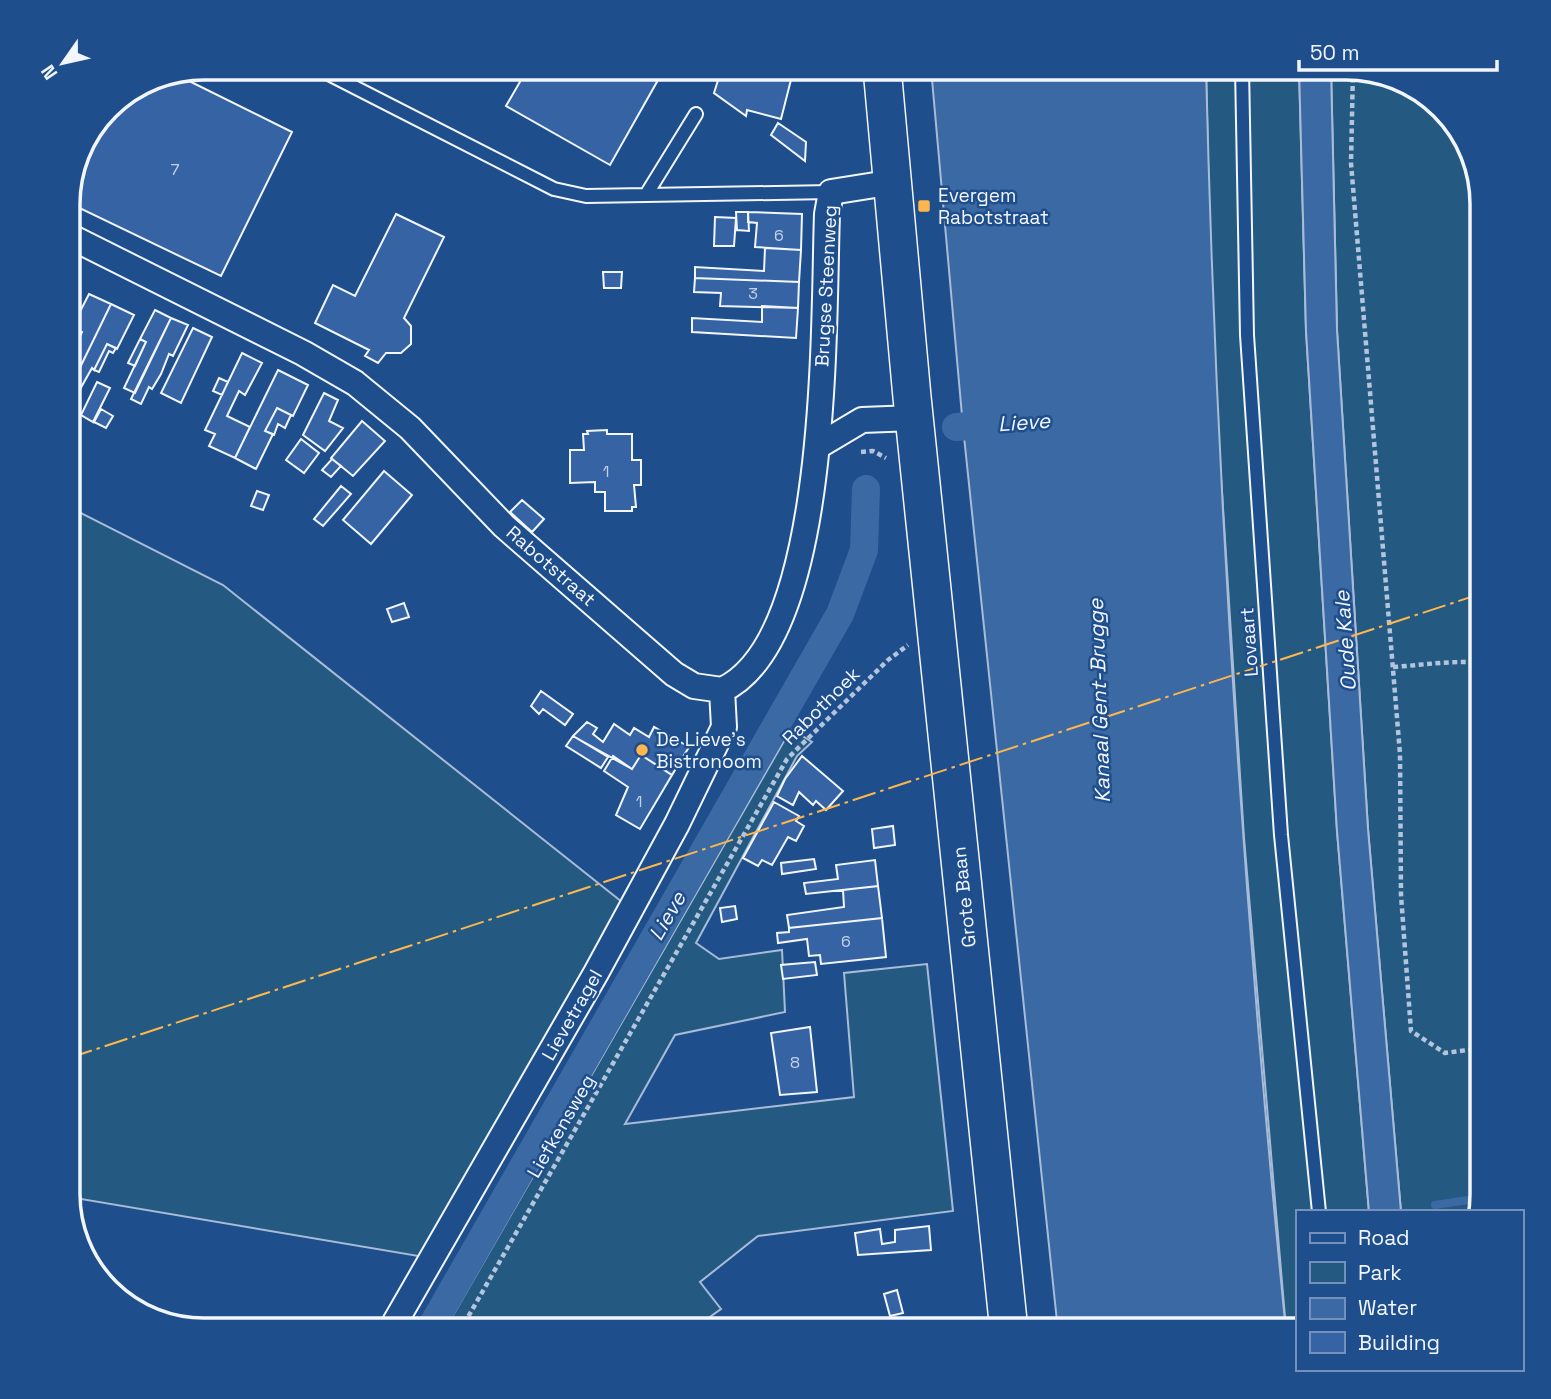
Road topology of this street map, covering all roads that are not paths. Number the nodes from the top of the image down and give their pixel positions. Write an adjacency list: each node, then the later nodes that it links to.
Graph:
1 (341, 80): 7 (lane)
2 (884, 80): 5 (main road)
3 (1242, 80): 12 (lane, Lovaart)
4 (696, 114): 7 (lane)
5 (894, 182): 6 (street, Brugse Steenweg); 9 (main road)
6 (831, 192): 7 (lane); 10 (street, Brugse Steenweg)
7 (646, 195)
8 (81, 242): 11 (street, Rabotstraat)
9 (914, 418): 10 (street); 14 (main road, Grote Baan)
10 (820, 444): 11 (street)
11 (722, 690): 13 (street, Lievetragel)
12 (1319, 1210)
13 (397, 1318)
14 (1008, 1318)

